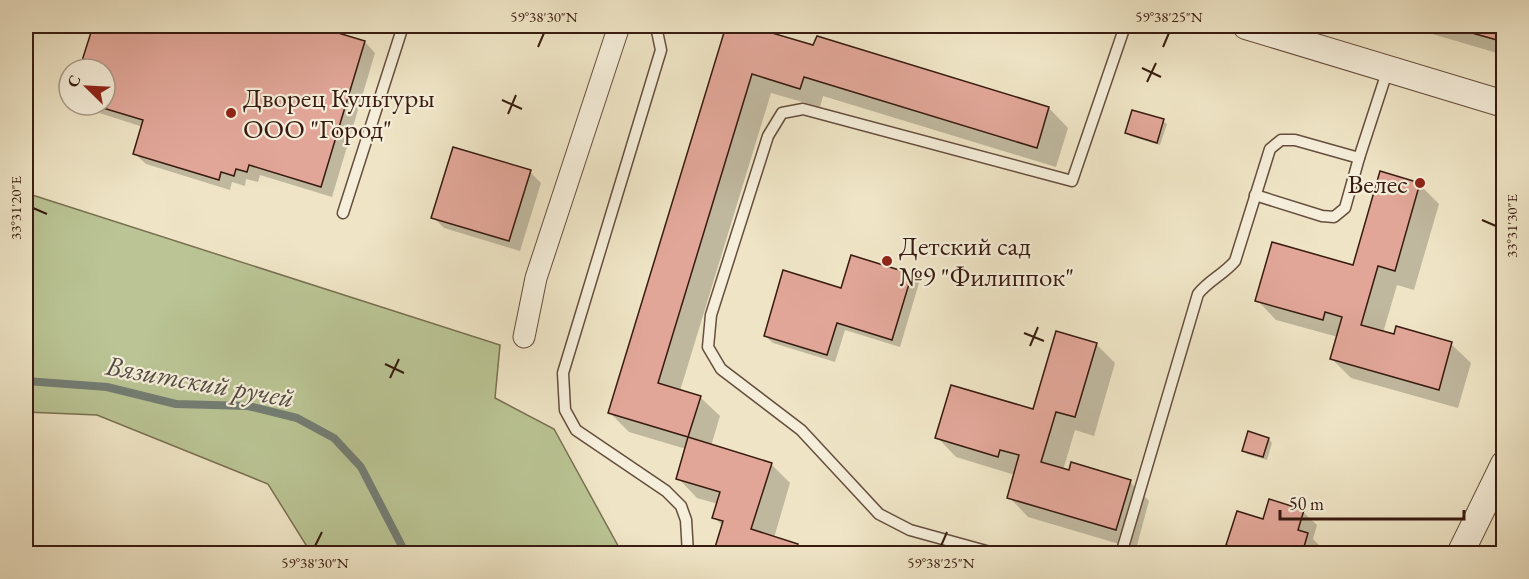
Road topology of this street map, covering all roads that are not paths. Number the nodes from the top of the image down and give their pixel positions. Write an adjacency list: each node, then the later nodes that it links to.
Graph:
1 (403, 26): 10 (lane)
2 (619, 26): 11 (street)
3 (653, 26): 13 (lane)
4 (1125, 26): 14 (lane)
5 (1246, 26): 6 (street)
6 (1388, 69): 7 (street); 8 (lane)
7 (1503, 104)
8 (1359, 158): 9 (lane); 9 (lane)
9 (1255, 195): 15 (lane)
10 (343, 213)
11 (524, 336)
12 (1503, 464): 16 (street)
13 (688, 554)
14 (996, 554)
15 (1121, 554)
16 (1461, 554)

